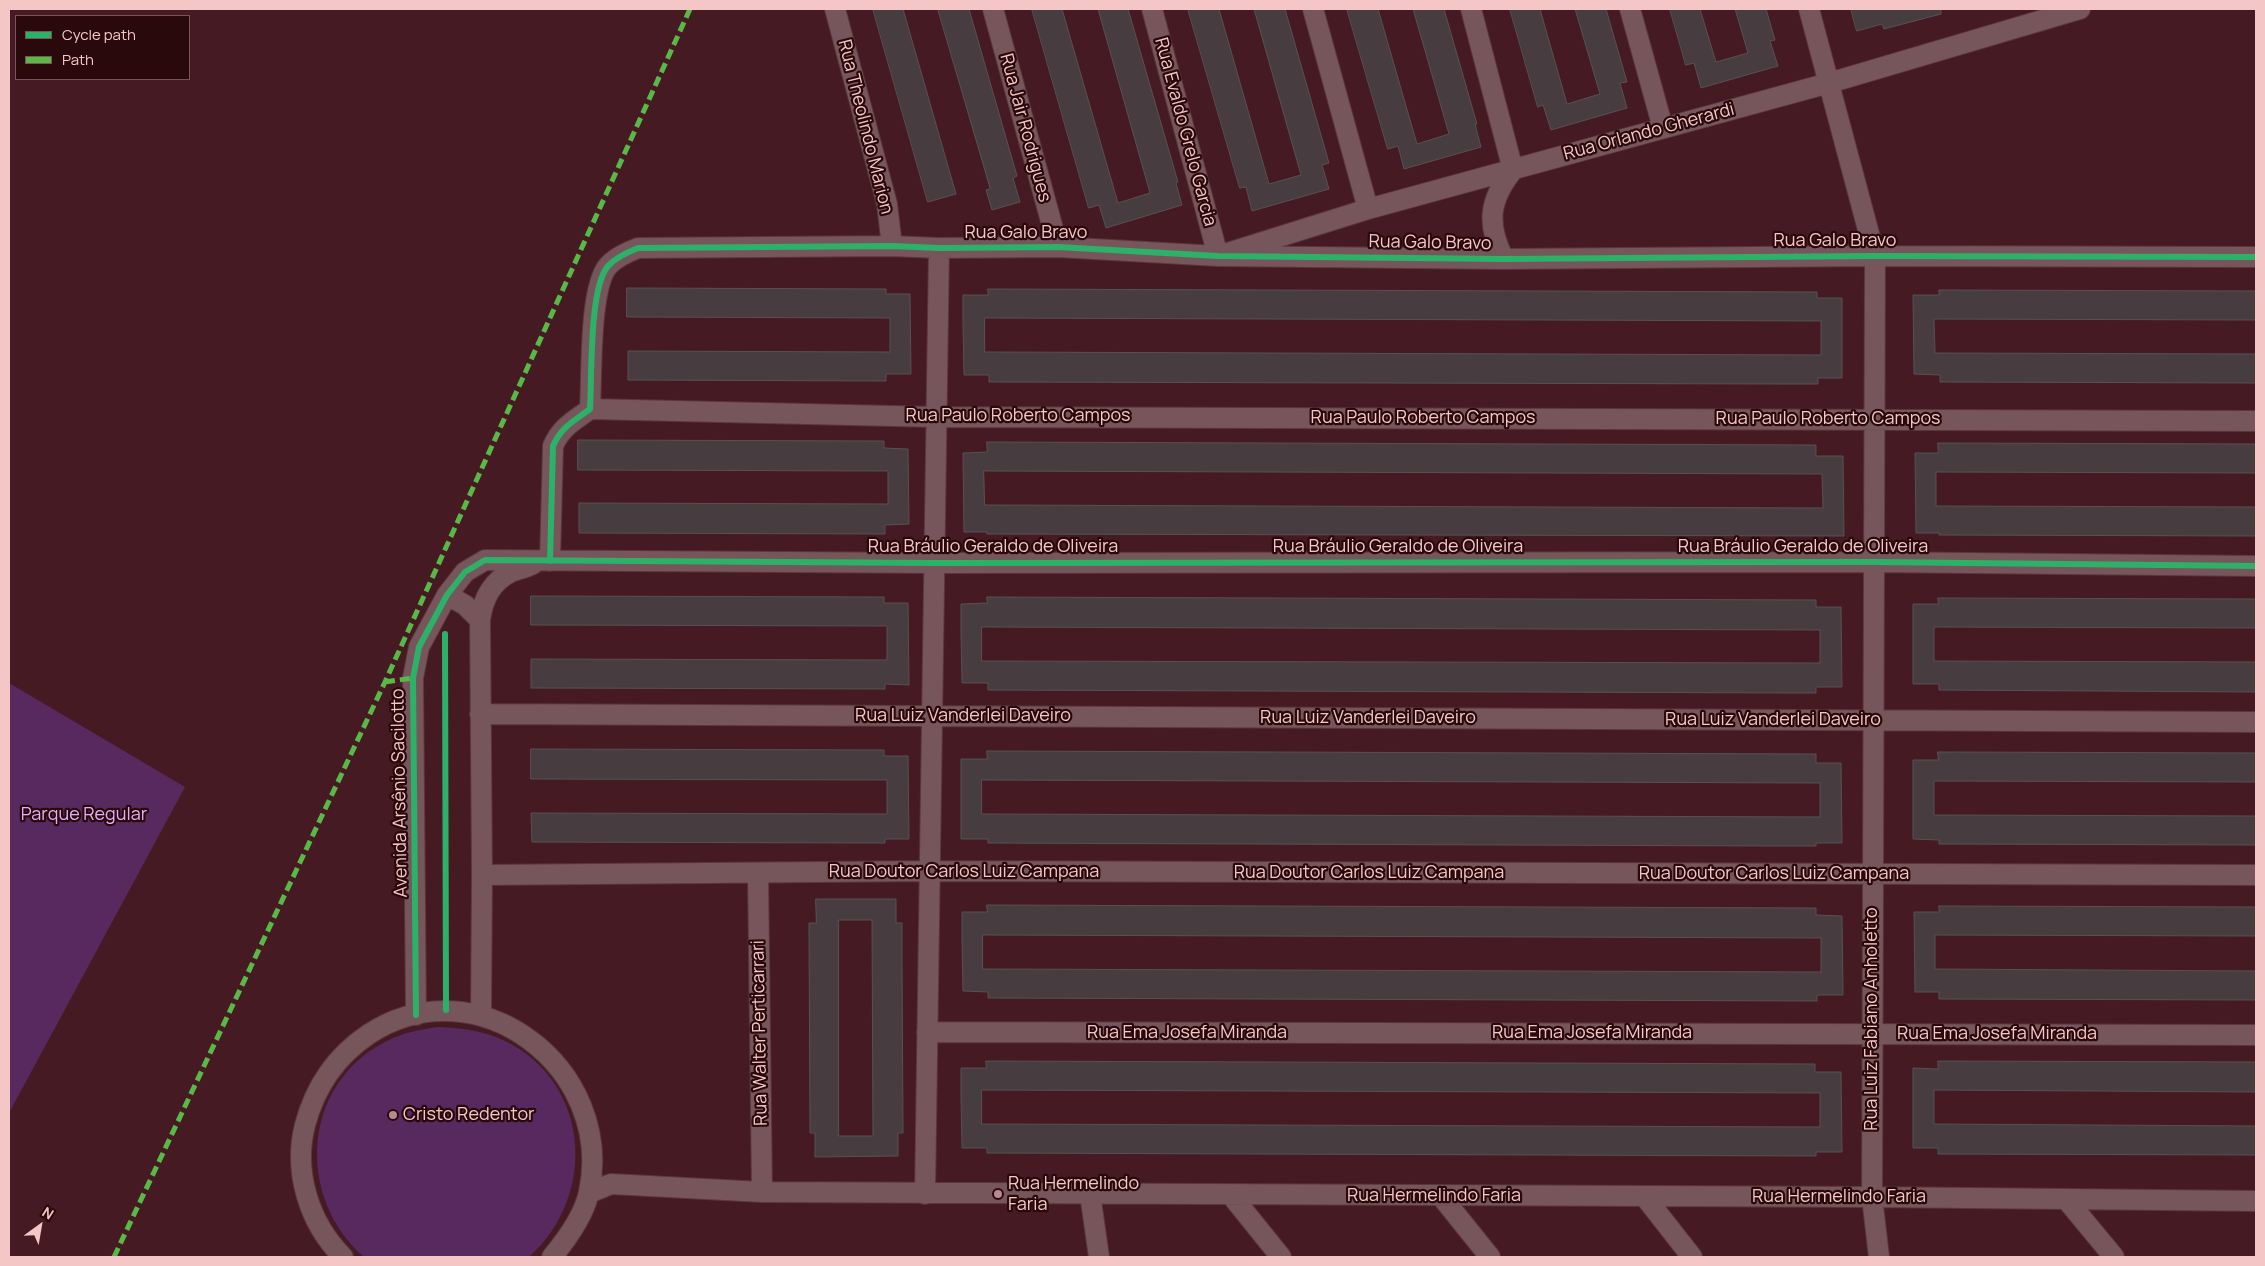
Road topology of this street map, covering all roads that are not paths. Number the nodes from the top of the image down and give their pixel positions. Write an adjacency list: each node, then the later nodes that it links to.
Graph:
1 (834, 9): 13 (street, Rua Theolindo Marion)
2 (993, 9): 14 (street, Rua Jair Rodrigues)
3 (1152, 9): 16 (street, Rua Evaldo Grelo Garcia)
4 (1313, 9): 12 (street)
5 (1471, 9): 11 (street)
6 (1630, 9): 10 (street)
7 (1809, 9): 9 (street, Rua Luiz Fabiano Anholetto)
8 (2080, 9): 9 (street, Rua Orlando Gherardi)
9 (1829, 83): 10 (street, Rua Orlando Gherardi); 17 (street, Rua Luiz Fabiano Anholetto)
10 (1663, 128): 11 (street, Rua Orlando Gherardi)
11 (1513, 170): 12 (street, Rua Orlando Gherardi); 19 (street)
12 (1368, 209): 16 (street, Rua Orlando Gherardi)
13 (892, 246): 15 (street, Rua Galo Bravo); 20 (street, Rua Galo Bravo)
14 (1058, 247): 15 (street, Rua Galo Bravo); 16 (street, Rua Galo Bravo)
15 (939, 248): 21 (street)
16 (1218, 256): 19 (street, Rua Galo Bravo)
17 (1875, 256): 18 (street, Rua Galo Bravo); 19 (street, Rua Galo Bravo); 22 (street, Rua Luiz Fabiano Anholetto)
18 (2256, 257)
19 (1504, 259)
20 (590, 409): 21 (street, Rua Paulo Roberto Campos); 24 (street)
21 (936, 417): 22 (street, Rua Paulo Roberto Campos); 26 (street)
22 (1874, 420): 23 (street, Rua Paulo Roberto Campos); 25 (street, Rua Luiz Fabiano Anholetto)
23 (2256, 421)
24 (545, 561): 26 (street, Rua Bráulio Geraldo de Oliveira); 28 (street, Avenida Arsênio Sacilotto); 29 (street)
25 (1874, 562): 26 (street, Rua Bráulio Geraldo de Oliveira); 27 (street, Rua Bráulio Geraldo de Oliveira); 32 (street, Rua Luiz Fabiano Anholetto)
26 (934, 563): 31 (street)
27 (2256, 566)
28 (447, 595): 29 (street); 39 (street, Avenida Arsênio Sacilotto)
29 (480, 620): 30 (street)
30 (480, 714): 31 (street, Rua Luiz Vanderlei Daveiro); 36 (street)
31 (932, 716): 32 (street, Rua Luiz Vanderlei Daveiro); 34 (street)
32 (1873, 720): 33 (street, Rua Luiz Vanderlei Daveiro); 37 (street, Rua Luiz Fabiano Anholetto)
33 (2256, 722)
34 (930, 871): 35 (street, Rua Doutor Carlos Luiz Campana); 37 (street, Rua Doutor Carlos Luiz Campana); 41 (street)
35 (758, 873): 36 (street, Rua Doutor Carlos Luiz Campana); 46 (street, Rua Walter Perticarrari)
36 (482, 874): 40 (street)
37 (1873, 874): 38 (street, Rua Doutor Carlos Luiz Campana); 42 (street, Rua Luiz Fabiano Anholetto)
38 (2256, 875)
39 (416, 1015): 40 (street); 57 (street)
40 (481, 1016): 44 (street)
41 (927, 1032): 42 (street, Rua Ema Josefa Miranda); 48 (street)
42 (1872, 1034): 43 (street, Rua Ema Josefa Miranda); 53 (street, Rua Luiz Fabiano Anholetto)
43 (2256, 1035)
44 (591, 1172): 45 (street, Rua Hermelindo Faria); 47 (street)
45 (611, 1184): 46 (street, Rua Hermelindo Faria); 47 (street, Rua Hermelindo Faria)
46 (762, 1192): 48 (street, Rua Hermelindo Faria)
47 (589, 1193): 58 (street)
48 (925, 1194): 49 (street, Rua Hermelindo Faria)
49 (1090, 1194): 50 (street, Rua Hermelindo Faria); 59 (street)
50 (1231, 1195): 51 (street, Rua Hermelindo Faria); 60 (street)
51 (1441, 1196): 52 (street, Rua Hermelindo Faria); 61 (street)
52 (1645, 1197): 53 (street, Rua Hermelindo Faria); 62 (street)
53 (1872, 1197): 54 (street, Rua Hermelindo Faria); 56 (street, Rua Luiz Fabiano Anholetto)
54 (2066, 1199): 55 (street, Rua Hermelindo Faria); 64 (street)
55 (2256, 1201)
56 (1878, 1248): 63 (street)
57 (343, 1257)
58 (552, 1257)
59 (1098, 1257)
60 (1281, 1257)
61 (1490, 1257)
62 (1692, 1257)
63 (1893, 1257)
64 (2114, 1257)

